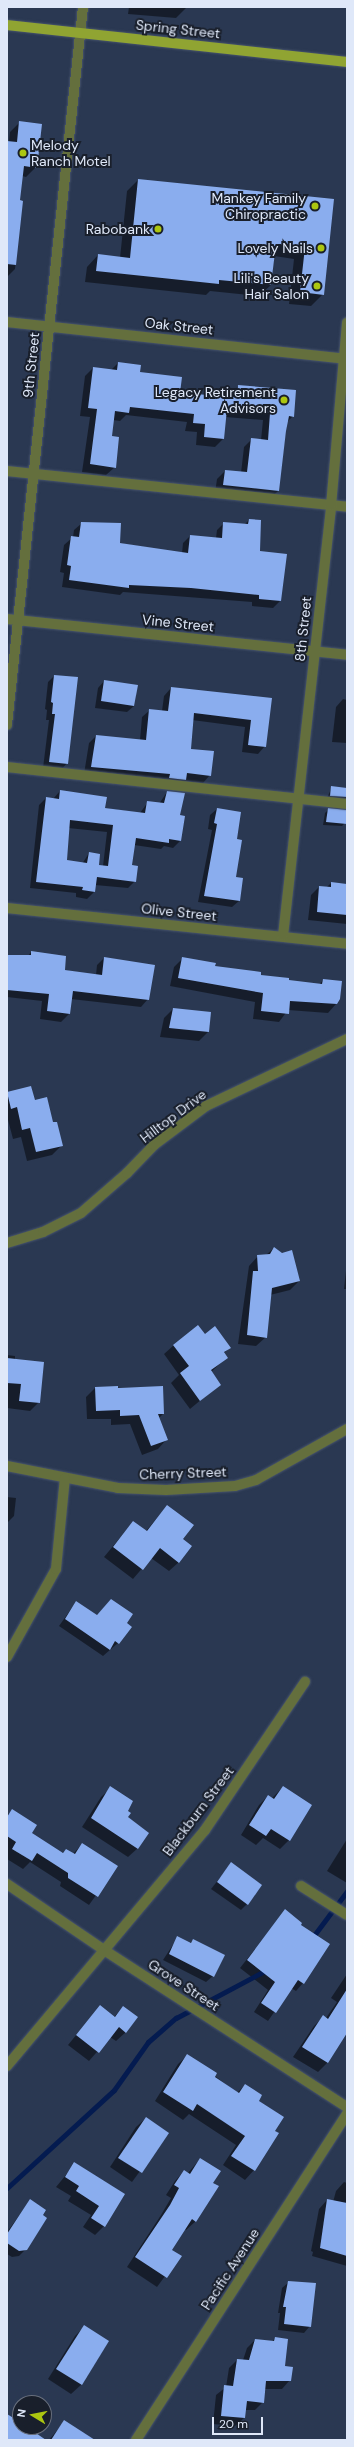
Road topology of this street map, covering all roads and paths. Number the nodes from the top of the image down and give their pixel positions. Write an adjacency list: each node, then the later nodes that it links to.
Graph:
1 (83, 7): 3 (street, 9th Street)
2 (7, 25): 3 (main road, Spring Street)
3 (80, 33): 4 (main road, Spring Street); 7 (street, 9th Street)
4 (347, 62)
5 (7, 322): 7 (street, Oak Street)
6 (347, 323): 8 (street, 8th Street)
7 (50, 326): 8 (street, Oak Street); 10 (street, 9th Street)
8 (345, 359): 11 (street, 8th Street)
9 (7, 471): 10 (street)
10 (34, 473): 11 (street); 14 (street, 9th Street)
11 (331, 506): 12 (street); 15 (street, 8th Street)
12 (347, 507)
13 (7, 619): 14 (street, Vine Street)
14 (18, 620): 15 (street, Vine Street); 17 (street, 9th Street)
15 (314, 652): 16 (street, Vine Street); 19 (street, 8th Street)
16 (347, 655)
17 (7, 725)
18 (7, 767): 19 (street)
19 (299, 798): 20 (street); 22 (street, 8th Street)
20 (347, 804)
21 (7, 908): 22 (street, Olive Street)
22 (283, 936): 23 (street, Olive Street)
23 (347, 944)
24 (347, 1039): 25 (street, Hilltop Drive)
25 (7, 1243)
26 (347, 1429): 28 (street, Cherry Street)
27 (7, 1466): 28 (street, Cherry Street)
28 (65, 1478): 29 (street)
29 (7, 1657)
30 (305, 1682): 34 (street, Blackburn Street)
31 (7, 1884): 34 (street, Grove Street)
32 (301, 1886): 33 (street)
33 (346, 1915)
34 (104, 1950): 35 (street, Blackburn Street); 36 (street, Grove Street)
35 (7, 2066)
36 (347, 2107)
37 (347, 2114): 38 (street, Pacific Avenue)
38 (136, 2440)

